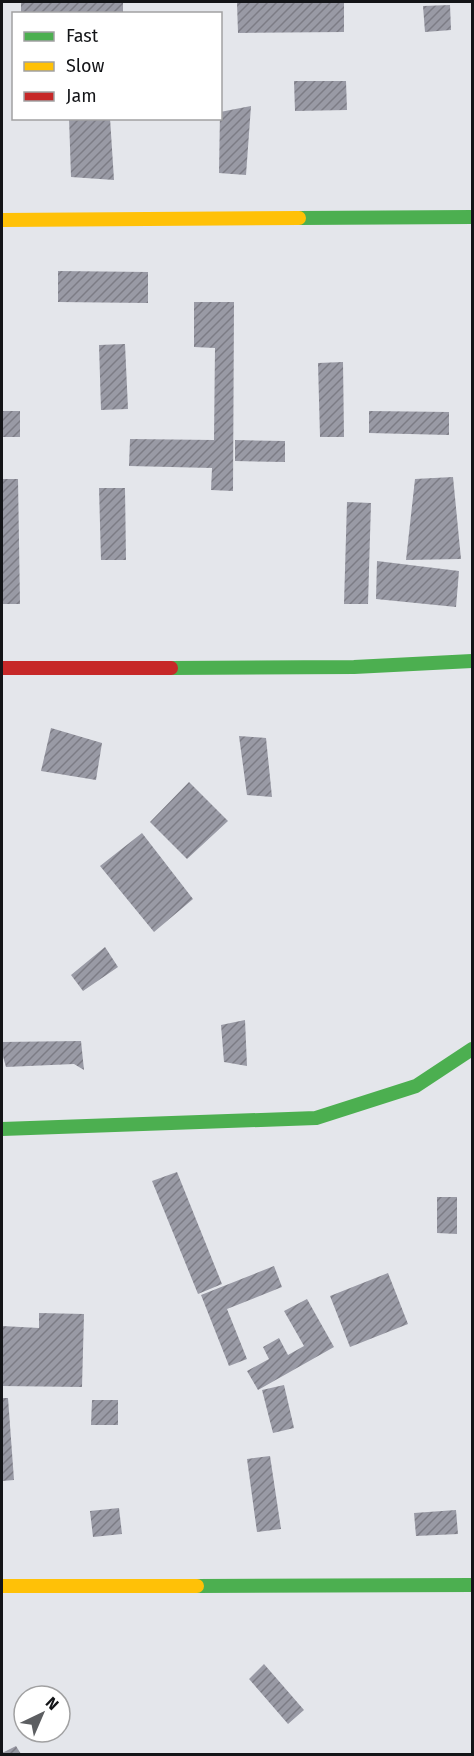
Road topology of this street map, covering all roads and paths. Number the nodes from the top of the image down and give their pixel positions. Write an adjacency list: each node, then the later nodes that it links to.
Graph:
1 (472, 217): 2 (street)
2 (2, 220)
3 (472, 661): 4 (street)
4 (2, 668)
5 (472, 1049): 6 (street)
6 (2, 1129)
7 (472, 1585): 8 (street)
8 (2, 1586)

